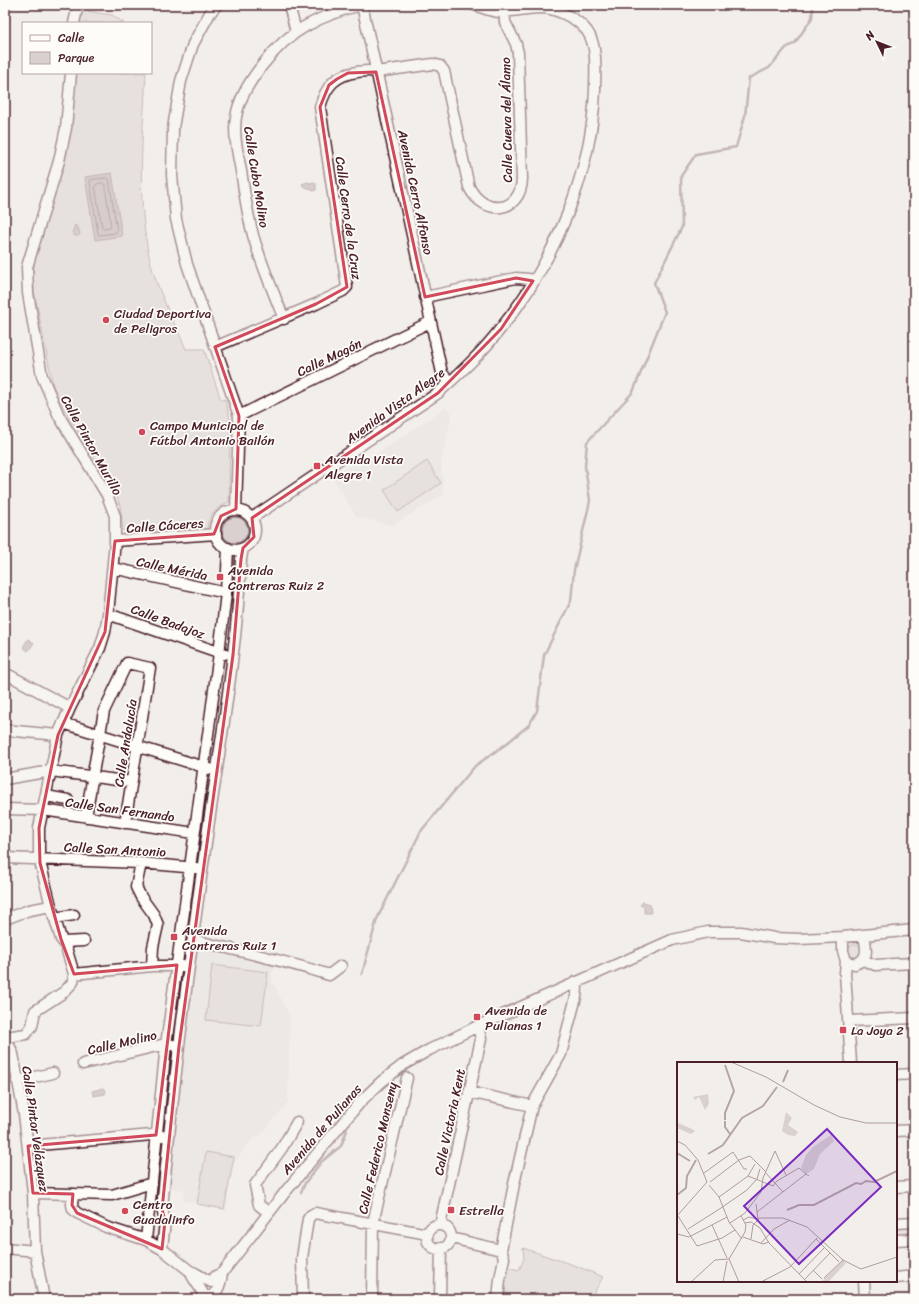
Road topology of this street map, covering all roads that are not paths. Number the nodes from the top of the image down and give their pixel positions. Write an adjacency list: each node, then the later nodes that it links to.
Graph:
1 (78, 5): 7 (street)
2 (217, 5): 15 (street)
3 (290, 5): 8 (street)
4 (362, 5): 8 (street, Calle Cubo Molino); 9 (street, Avenida Cerro Alfonso)
5 (474, 5): 6 (street)
6 (504, 8): 9 (street, Calle Cueva del Álamo); 11 (street, Avenida Vista Alegre)
7 (74, 22)
8 (296, 32): 13 (street, Calle Cubo Molino)
9 (376, 72): 12 (street, Avenida Cerro Alfonso); 13 (street, Calle Cerro de la Cruz)
10 (71, 74): 21 (street, Calle Pintor Murillo)
11 (533, 281): 12 (street); 16 (street, Avenida Vista Alegre)
12 (425, 297): 14 (street, Avenida Cerro Alfonso)
13 (284, 319): 15 (street, Calle Cerro de la Cruz)
14 (430, 322): 16 (street, Avenida Cerro Alfonso); 17 (street, Calle Magón)
15 (215, 347): 17 (street)
16 (450, 382): 19 (street, Avenida Vista Alegre)
17 (239, 416): 18 (street)
18 (236, 510): 19 (street); 20 (street)
19 (252, 518): 23 (street)
20 (216, 534): 21 (street, Calle Cáceres); 22 (street)
21 (115, 541): 24 (street, Calle Pintor Murillo)
22 (228, 548): 23 (street); 25 (street)
23 (243, 548): 28 (street)
24 (113, 568): 25 (street, Calle Mérida); 26 (street, Calle Pintor Murillo)
25 (226, 593): 27 (street)
26 (108, 614): 27 (street, Calle Badajoz); 30 (street, Calle Pintor Murillo)
27 (219, 653): 28 (street, Calle Badajoz); 36 (street)
28 (232, 655): 38 (street)
29 (5, 673): 30 (street)
30 (70, 708): 31 (street, Calle Pintor Murillo)
31 (63, 723): 33 (street); 34 (street, Calle Pintor Murillo)
32 (5, 730): 34 (street)
33 (99, 734): 35 (street); 35 (street, Calle Andalucía); 39 (street)
34 (58, 735): 37 (street, Calle Pintor Murillo)
35 (138, 747): 36 (street); 41 (street, Calle Andalucía)
36 (204, 768): 38 (street); 48 (street)
37 (51, 771): 39 (street); 40 (street); 42 (street, Calle Pintor Murillo)
38 (216, 771): 53 (street)
39 (92, 776): 41 (street); 46 (street)
40 (5, 779)
41 (131, 782): 47 (street, Calle Andalucía)
42 (46, 796): 43 (street); 45 (street, Calle Pintor Murillo)
43 (68, 800)
44 (5, 809): 45 (street, Calle San Fernando)
45 (43, 810): 46 (street, Calle San Fernando); 50 (street, Calle Pintor Murillo)
46 (86, 818): 47 (street, Calle San Fernando)
47 (125, 823): 48 (street, Calle San Fernando)
48 (194, 832): 52 (street)
49 (5, 858): 50 (street, Calle San Antonio)
50 (39, 858): 51 (street, Calle San Antonio); 54 (street, Calle Pintor Murillo)
51 (141, 863): 52 (street, Calle San Antonio); 68 (street)
52 (190, 867): 53 (street, Calle San Antonio); 67 (street)
53 (202, 868): 62 (street)
54 (51, 906): 56 (street, Calle Pintor Murillo); 57 (street)
55 (74, 915): 56 (street)
56 (54, 918): 63 (street, Calle Pintor Murillo)
57 (5, 919)
58 (914, 930): 59 (street)
59 (864, 935): 60 (street); 64 (street)
60 (843, 938): 65 (street); 72 (street, Avenida de Pulianas)
61 (84, 940): 63 (street)
62 (193, 940): 69 (street); 70 (street)
63 (63, 942): 71 (street, Calle Pintor Murillo)
64 (863, 960): 65 (street); 66 (street)
65 (846, 961): 74 (street)
66 (914, 963)
67 (177, 965): 68 (street); 69 (street); 77 (street)
68 (152, 966): 71 (street)
69 (189, 966): 78 (street)
70 (341, 966)
71 (74, 974): 76 (street)
72 (575, 982): 75 (street, Avenida de Pulianas); 87 (street)
73 (914, 1018): 74 (street)
74 (849, 1021): 79 (street)
75 (478, 1026): 86 (street, Calle Victoria Kent); 99 (street, Avenida de Pulianas)
76 (5, 1036): 85 (street, Calle Pintor Velázquez)
77 (166, 1045): 78 (street, Calle Molino); 80 (street, Calle Molino); 91 (street)
78 (179, 1046): 92 (street)
79 (851, 1062)
80 (83, 1064)
81 (53, 1073): 85 (street)
82 (914, 1074): 83 (street)
83 (897, 1075)
84 (407, 1078): 101 (street, Calle Federico Monseny)
85 (17, 1081): 93 (street, Calle Pintor Velázquez)
86 (469, 1092): 87 (street); 103 (street, Calle Victoria Kent)
87 (532, 1106): 112 (street)
88 (297, 1122): 99 (street)
89 (914, 1130): 90 (street)
90 (897, 1131)
91 (156, 1135): 92 (street); 93 (street); 94 (street)
92 (169, 1137): 111 (street)
93 (28, 1146): 97 (street, Calle Pintor Velázquez)
94 (152, 1183): 98 (street); 107 (street)
95 (914, 1186): 96 (street)
96 (897, 1187)
97 (32, 1193): 98 (street); 113 (street, Calle Pintor Velázquez)
98 (73, 1194): 107 (street)
99 (268, 1212): 117 (street, Avenida de Pulianas)
100 (914, 1222): 102 (street)
101 (373, 1223): 104 (street); 119 (street); 120 (street, Calle Federico Monseny)
102 (897, 1223)
103 (440, 1225): 104 (street); 105 (street)
104 (428, 1234): 110 (street)
105 (451, 1238): 110 (street); 112 (street)
106 (914, 1239): 108 (street)
107 (146, 1240): 111 (street)
108 (897, 1240)
109 (5, 1248): 113 (street)
110 (441, 1248): 121 (street)
111 (162, 1249): 117 (street)
112 (501, 1250): 122 (street)
113 (35, 1251): 118 (street, Calle Pintor Velázquez)
114 (914, 1276): 115 (street)
115 (897, 1278)
116 (864, 1282): 123 (street)
117 (209, 1292)
118 (44, 1299)
119 (303, 1299)
120 (372, 1299)
121 (440, 1299)
122 (498, 1299)
123 (865, 1299)

